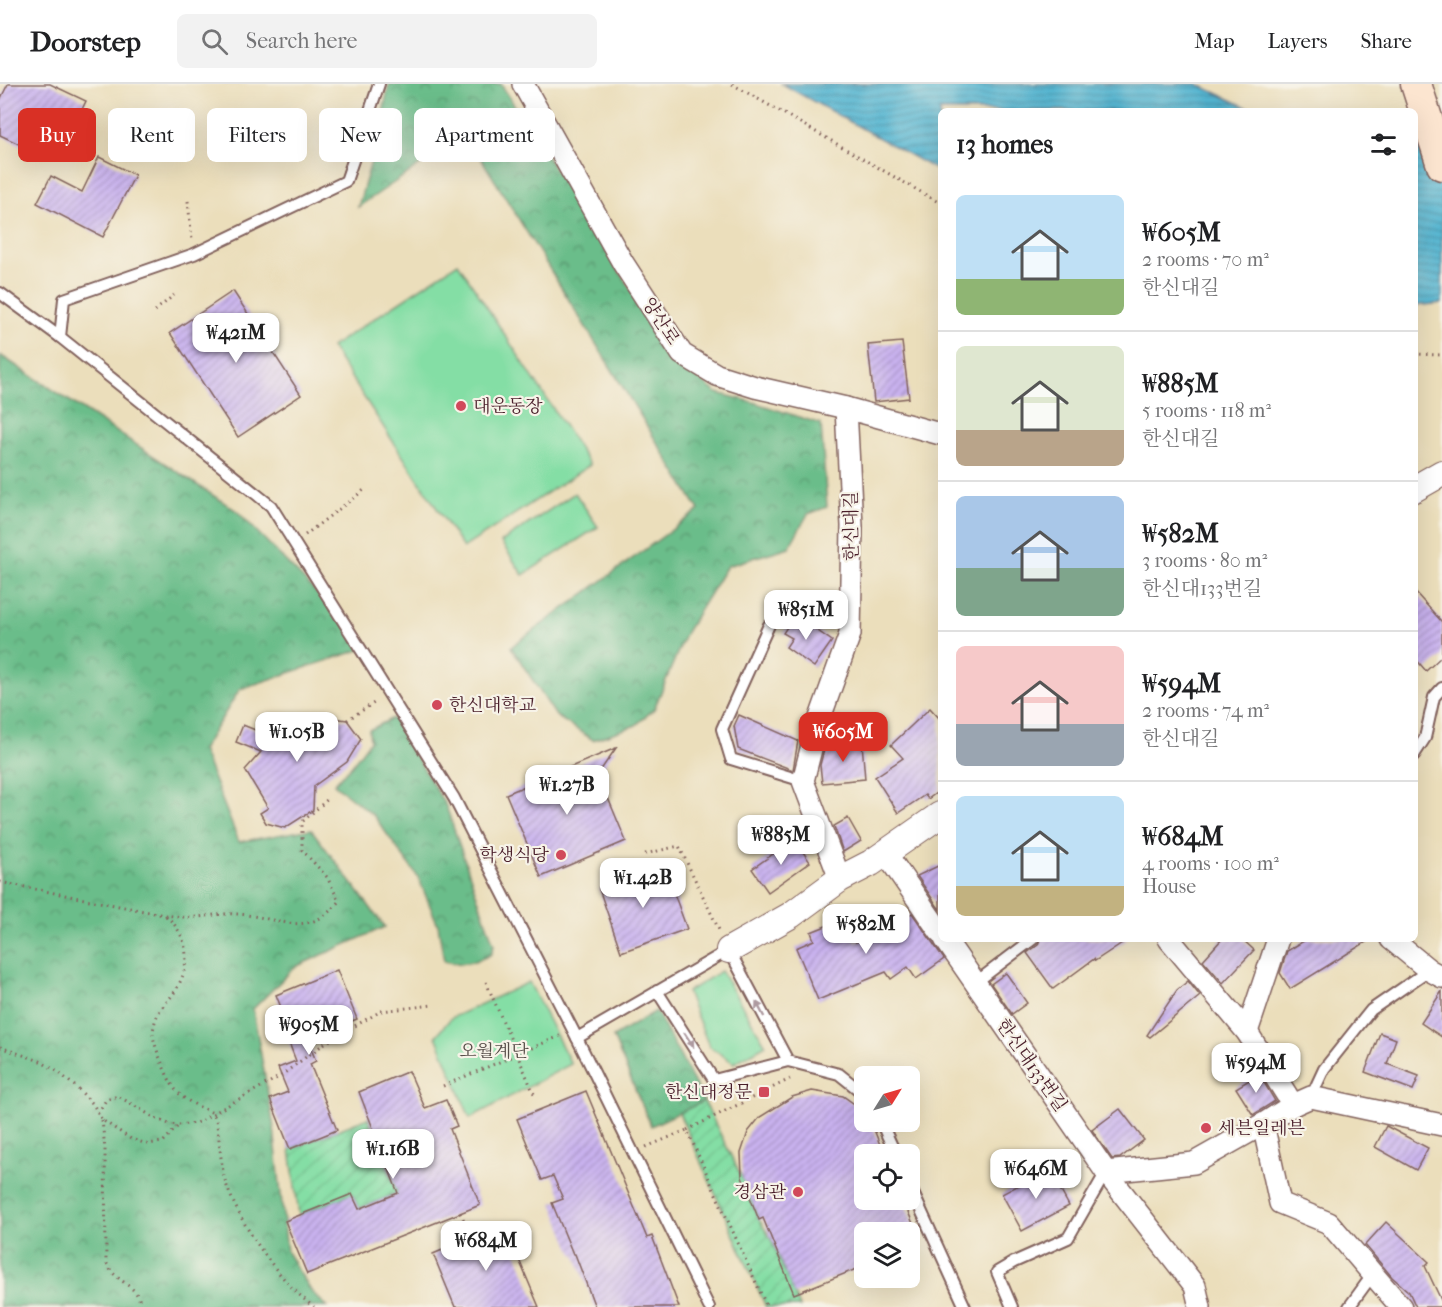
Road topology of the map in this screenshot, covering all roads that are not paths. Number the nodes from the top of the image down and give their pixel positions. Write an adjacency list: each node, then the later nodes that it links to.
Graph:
1 (379, 84): 6 (lane)
2 (523, 84): 7 (street, 양산로)
3 (1416, 84): 4 (main road)
4 (1442, 165)
5 (0, 293): 6 (lane)
6 (60, 337): 29 (lane)
7 (846, 408): 8 (street, 양산로); 14 (street, 한신대길)
8 (938, 433)
9 (1442, 473): 10 (street)
10 (1418, 487)
11 (769, 625): 14 (lane)
12 (1442, 688): 13 (lane)
13 (1418, 749)
14 (803, 782): 17 (street)
15 (938, 816): 16 (street)
16 (885, 852): 17 (street); 18 (street)
17 (840, 879): 24 (street)
18 (938, 929)
19 (947, 942): 26 (street, 한신대133번길)
20 (1029, 942): 26 (lane)
21 (1172, 942): 28 (street)
22 (1277, 942): 28 (street)
23 (1394, 942): 25 (street)
24 (729, 950): 27 (lane); 30 (lane, one-way to 24)
25 (1435, 973): 32 (lane)
26 (975, 983): 35 (street, 한신대133번길)
27 (657, 991): 29 (lane); 30 (lane, one-way to 30)
28 (1247, 1032): 32 (street)
29 (575, 1034): 38 (lane)
30 (788, 1061): 31 (lane)
31 (854, 1086)
32 (1302, 1101): 33 (street); 34 (street)
33 (1263, 1124): 35 (street); 37 (street)
34 (1442, 1125)
35 (1106, 1172): 40 (lane); 41 (street, 한신대133번길)
36 (920, 1208): 39 (lane)
37 (1373, 1274): 42 (lane); 43 (street)
38 (709, 1307)
39 (965, 1307)
40 (1012, 1307)
41 (1200, 1307)
42 (1349, 1307)
43 (1401, 1307)

